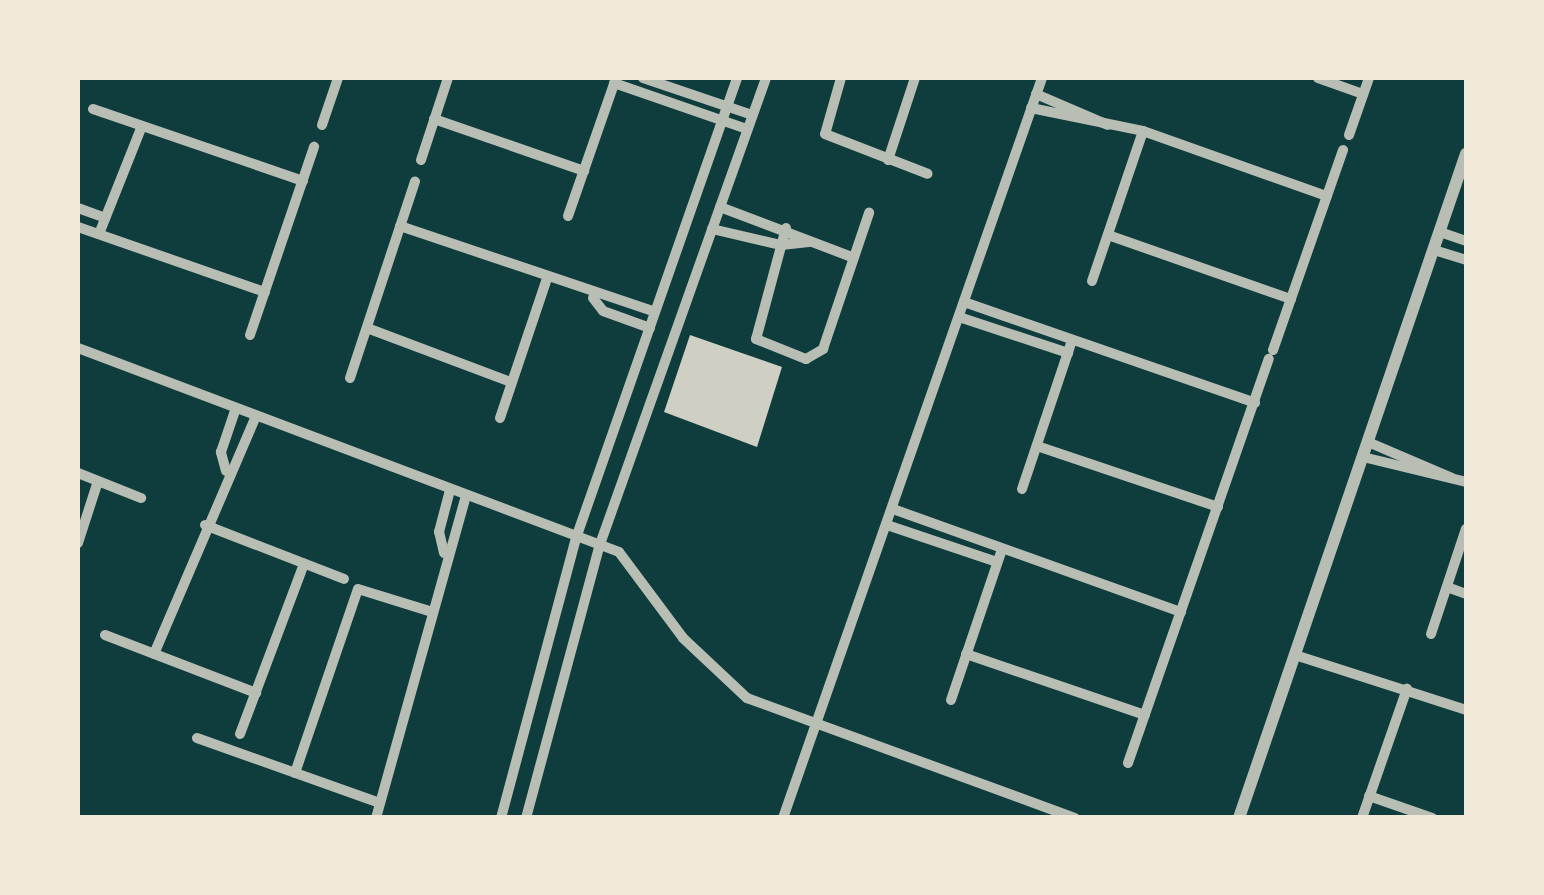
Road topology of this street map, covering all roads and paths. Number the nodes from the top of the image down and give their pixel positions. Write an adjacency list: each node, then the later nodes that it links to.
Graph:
1 (338, 78): 22 (street)
2 (448, 78): 18 (street)
3 (643, 78): 14 (street)
4 (737, 78): 14 (street)
5 (766, 78): 17 (street)
6 (841, 78): 30 (street)
7 (915, 78): 30 (street)
8 (1042, 78): 12 (street)
9 (1318, 78): 13 (street)
10 (1369, 78): 13 (street)
11 (615, 80): 19 (street); 31 (street)
12 (1036, 94): 15 (street); 20 (street)
13 (1364, 94): 25 (street)
14 (727, 107): 17 (street); 19 (street)
15 (1031, 108): 20 (street); 59 (street)
16 (93, 109): 21 (street)
17 (752, 116): 23 (street)
18 (434, 119): 29 (street); 31 (street)
19 (722, 120): 23 (street); 60 (street)
20 (1108, 125): 24 (street)
21 (142, 126): 34 (street); 40 (street)
22 (322, 126)
23 (748, 129): 36 (street)
24 (1142, 132): 35 (street); 47 (street)
25 (1349, 135)
26 (314, 147): 34 (street)
27 (1343, 150): 35 (street)
28 (1466, 154): 45 (street)
29 (421, 160)
30 (888, 160): 32 (street)
31 (584, 171): 39 (street)
32 (928, 174)
33 (414, 180): 41 (street)
34 (303, 181): 56 (street)
35 (1327, 196): 58 (street)
36 (720, 207): 43 (street); 44 (street)
37 (78, 208): 40 (street)
38 (869, 213): 52 (street)
39 (568, 216)
40 (105, 218): 46 (street)
41 (400, 226): 54 (street); 62 (street)
42 (78, 227): 46 (street)
43 (712, 228): 50 (street); 93 (street)
44 (786, 228): 49 (street); 50 (street)
45 (1440, 232): 48 (street); 51 (street)
46 (99, 234): 56 (street)
47 (1108, 235): 55 (street); 58 (street)
48 (1466, 241)
49 (810, 242): 50 (street); 52 (street)
50 (781, 246): 52 (street)
51 (1434, 250): 53 (street); 74 (street)
52 (854, 258)
53 (1466, 260)
54 (546, 281): 57 (street); 69 (street)
55 (1092, 281)
56 (265, 292): 64 (street)
57 (593, 298): 60 (street); 63 (street)
58 (1291, 299): 70 (street)
59 (964, 302): 61 (street); 65 (street)
60 (655, 312): 63 (street)
61 (959, 317): 67 (street); 87 (street)
62 (367, 328): 68 (street); 69 (street)
63 (650, 328): 91 (street)
64 (250, 335)
65 (1072, 340): 67 (street); 70 (street)
66 (78, 348): 71 (street)
67 (1068, 353): 75 (street)
68 (350, 378)
69 (511, 382): 73 (street)
70 (1255, 403): 86 (street)
71 (236, 408): 72 (street); 77 (street)
72 (256, 416): 77 (street); 83 (street)
73 (500, 418)
74 (1368, 442): 76 (street); 79 (street)
75 (1037, 446): 82 (street); 86 (street)
76 (1363, 457): 79 (street); 107 (street)
77 (226, 471): 88 (street)
78 (78, 474): 80 (street)
79 (1452, 478): 81 (street)
80 (98, 482): 85 (street); 92 (street)
81 (1466, 482)
82 (1022, 489)
83 (450, 490): 84 (street); 95 (street)
84 (466, 496): 91 (street); 95 (street)
85 (141, 498)
86 (1218, 507): 102 (street)
87 (893, 509): 89 (street); 94 (street)
88 (204, 525): 97 (street); 105 (street)
89 (887, 525): 96 (street); 113 (street)
90 (1466, 529): 99 (street)
91 (576, 538): 93 (street); 121 (street)
92 (78, 543)
93 (599, 547): 113 (street); 122 (street)
94 (1002, 549): 96 (street); 102 (street)
95 (444, 552): 101 (street)
96 (997, 562): 106 (street)
97 (304, 564): 98 (street); 109 (street)
98 (344, 579)
99 (1447, 587): 100 (street); 103 (street)
100 (1466, 594)
101 (429, 611): 117 (street); 119 (street)
102 (1181, 612): 112 (street)
103 (1431, 634)
104 (105, 635): 105 (street)
105 (154, 654): 109 (street)
106 (966, 654): 110 (street); 112 (street)
107 (1295, 655): 108 (street); 125 (street)
108 (1407, 689): 111 (street); 118 (street)
109 (256, 693): 114 (street)
110 (951, 700)
111 (1466, 710)
112 (1145, 715): 116 (street)
113 (816, 729): 123 (street); 124 (street)
114 (240, 734)
115 (197, 738): 117 (street)
116 (1128, 763)
117 (294, 772): 119 (street)
118 (1369, 796): 126 (street); 127 (street)
119 (380, 803): 120 (street)
120 (376, 818)
121 (501, 818)
122 (526, 818)
123 (783, 818)
124 (1074, 818)
125 (1240, 818)
126 (1362, 818)
127 (1432, 818)

